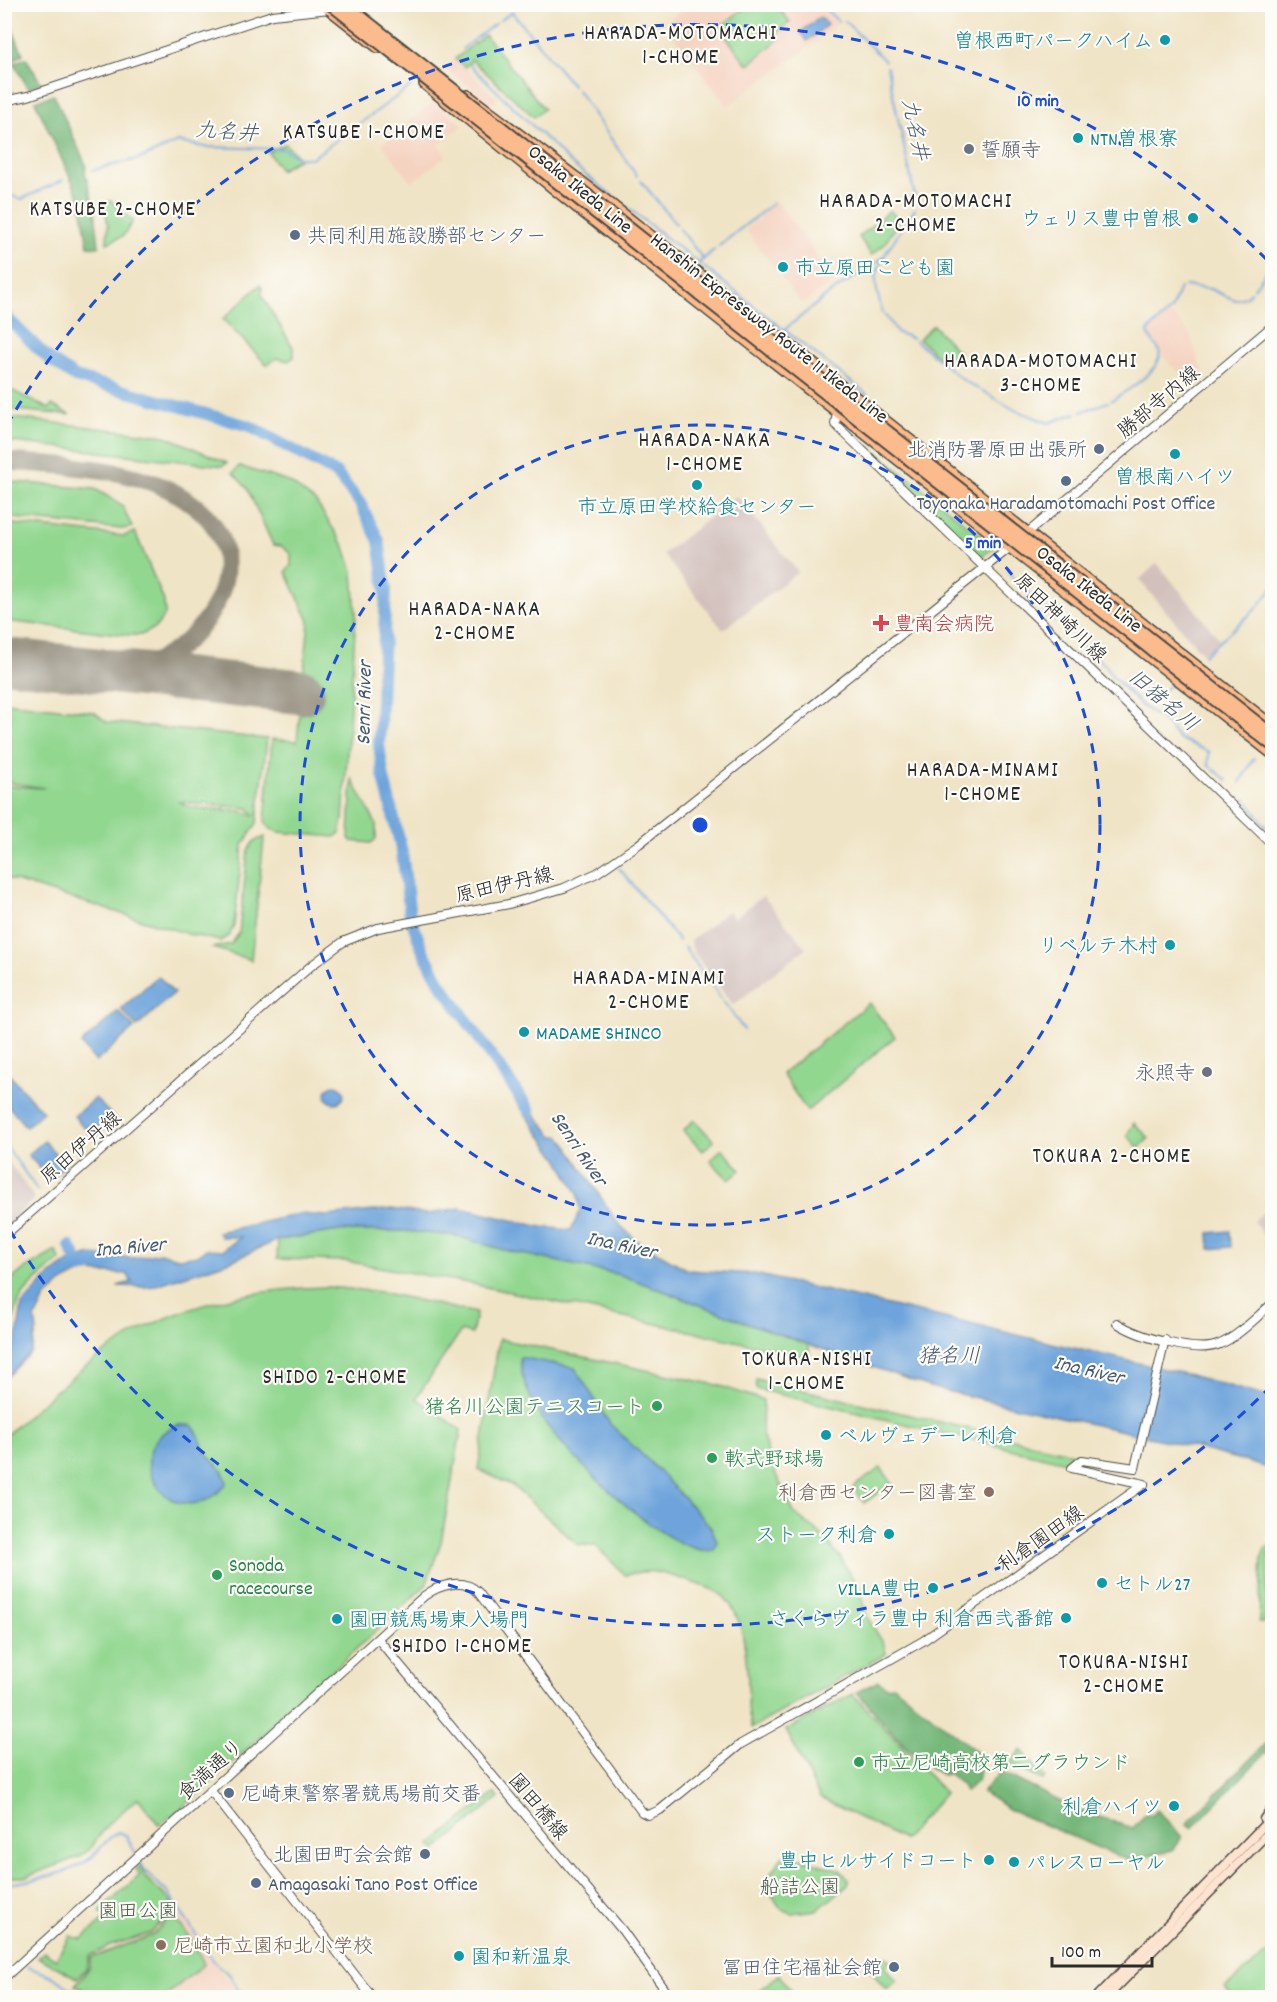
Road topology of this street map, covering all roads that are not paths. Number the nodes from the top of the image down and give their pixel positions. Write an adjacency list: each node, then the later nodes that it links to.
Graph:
1 (345, 4): 11 (highway, Hanshin Expressway Route 11 Ikeda Line, bridge)
2 (352, 4): 3 (street); 7 (main road, Osaka Ikeda Line)
3 (326, 6): 4 (street); 6 (main road, Osaka Ikeda Line); 12 (highway, Hanshin Expressway Route 11 Ikeda Line, bridge)
4 (4, 101)
5 (1272, 326): 7 (street, 勝部寺内線)
6 (837, 412): 8 (main road, Osaka Ikeda Line); 9 (street, 原田神崎川線)
7 (1028, 533): 8 (street, 勝部寺内線); 10 (main road, Osaka Ikeda Line)
8 (1009, 548): 9 (street, 原田伊丹線); 13 (main road, Osaka Ikeda Line)
9 (985, 568): 14 (street, 原田神崎川線); 15 (street, 原田伊丹線)
10 (1272, 725)
11 (1272, 734)
12 (1272, 745)
13 (1272, 754)
14 (1272, 844)
15 (4, 1236)
16 (1272, 1304): 18 (street)
17 (1117, 1323): 18 (street)
18 (1164, 1344): 19 (street, 利倉園田線)
19 (439, 1587): 20 (street, 食満通り)
20 (378, 1639): 21 (street, 食満通り); 28 (street, 園田橋線)
21 (211, 1791): 26 (street, 食満通り); 27 (street)
22 (1272, 1808): 25 (main road)
23 (1272, 1817): 25 (main road)
24 (1270, 1833): 30 (main road)
25 (1243, 1846): 29 (main road)
26 (4, 1978)
27 (373, 1998)
28 (671, 1998)
29 (1096, 1998)
30 (1106, 1998)

